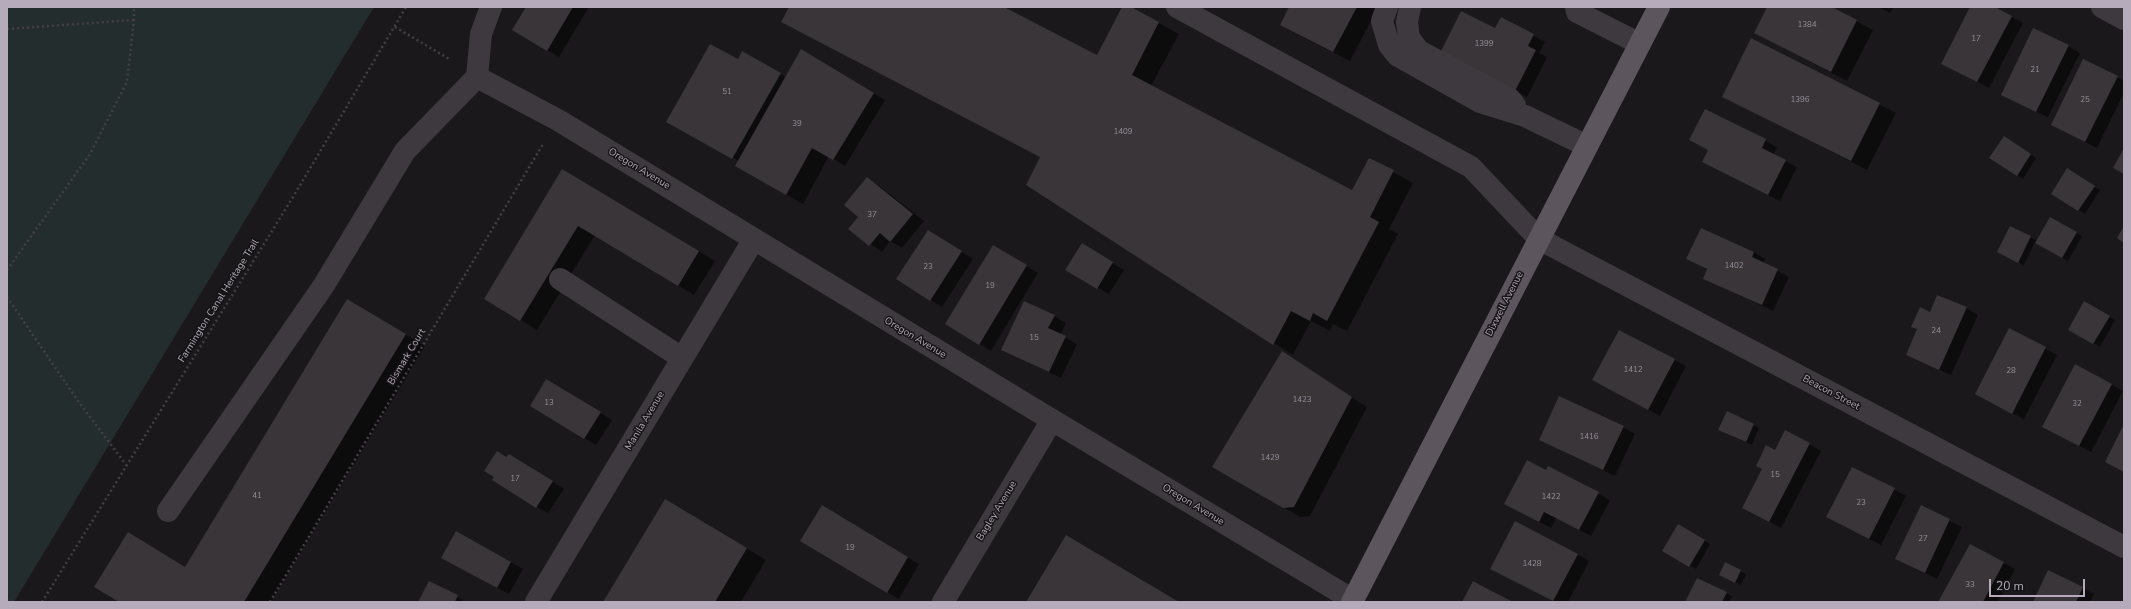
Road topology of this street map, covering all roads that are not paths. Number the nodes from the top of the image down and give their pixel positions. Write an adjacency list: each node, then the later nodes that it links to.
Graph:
1 (492, 7): 10 (street)
2 (1177, 7): 14 (street, Beacon Street)
3 (1387, 7): 11 (street)
4 (1410, 7): 11 (street)
5 (1576, 7): 9 (street)
6 (1659, 7): 9 (main road, Dixwell Avenue)
7 (2102, 7): 8 (street)
8 (2124, 19)
9 (1640, 44): 12 (main road, Dixwell Avenue)
10 (477, 77): 13 (street, Oregon Avenue); 18 (street)
11 (1525, 116): 12 (street)
12 (1587, 146): 14 (main road, Dixwell Avenue)
13 (754, 239): 16 (street, Manila Avenue); 17 (street, Oregon Avenue)
14 (1539, 239): 19 (street, Beacon Street); 20 (main road, Dixwell Avenue)
15 (560, 279): 16 (street)
16 (682, 358): 21 (street, Manila Avenue)
17 (1052, 420): 20 (street, Oregon Avenue); 22 (street, Bagley Avenue)
18 (168, 511)
19 (2124, 547)
20 (1352, 601)
21 (536, 602)
22 (943, 602)

